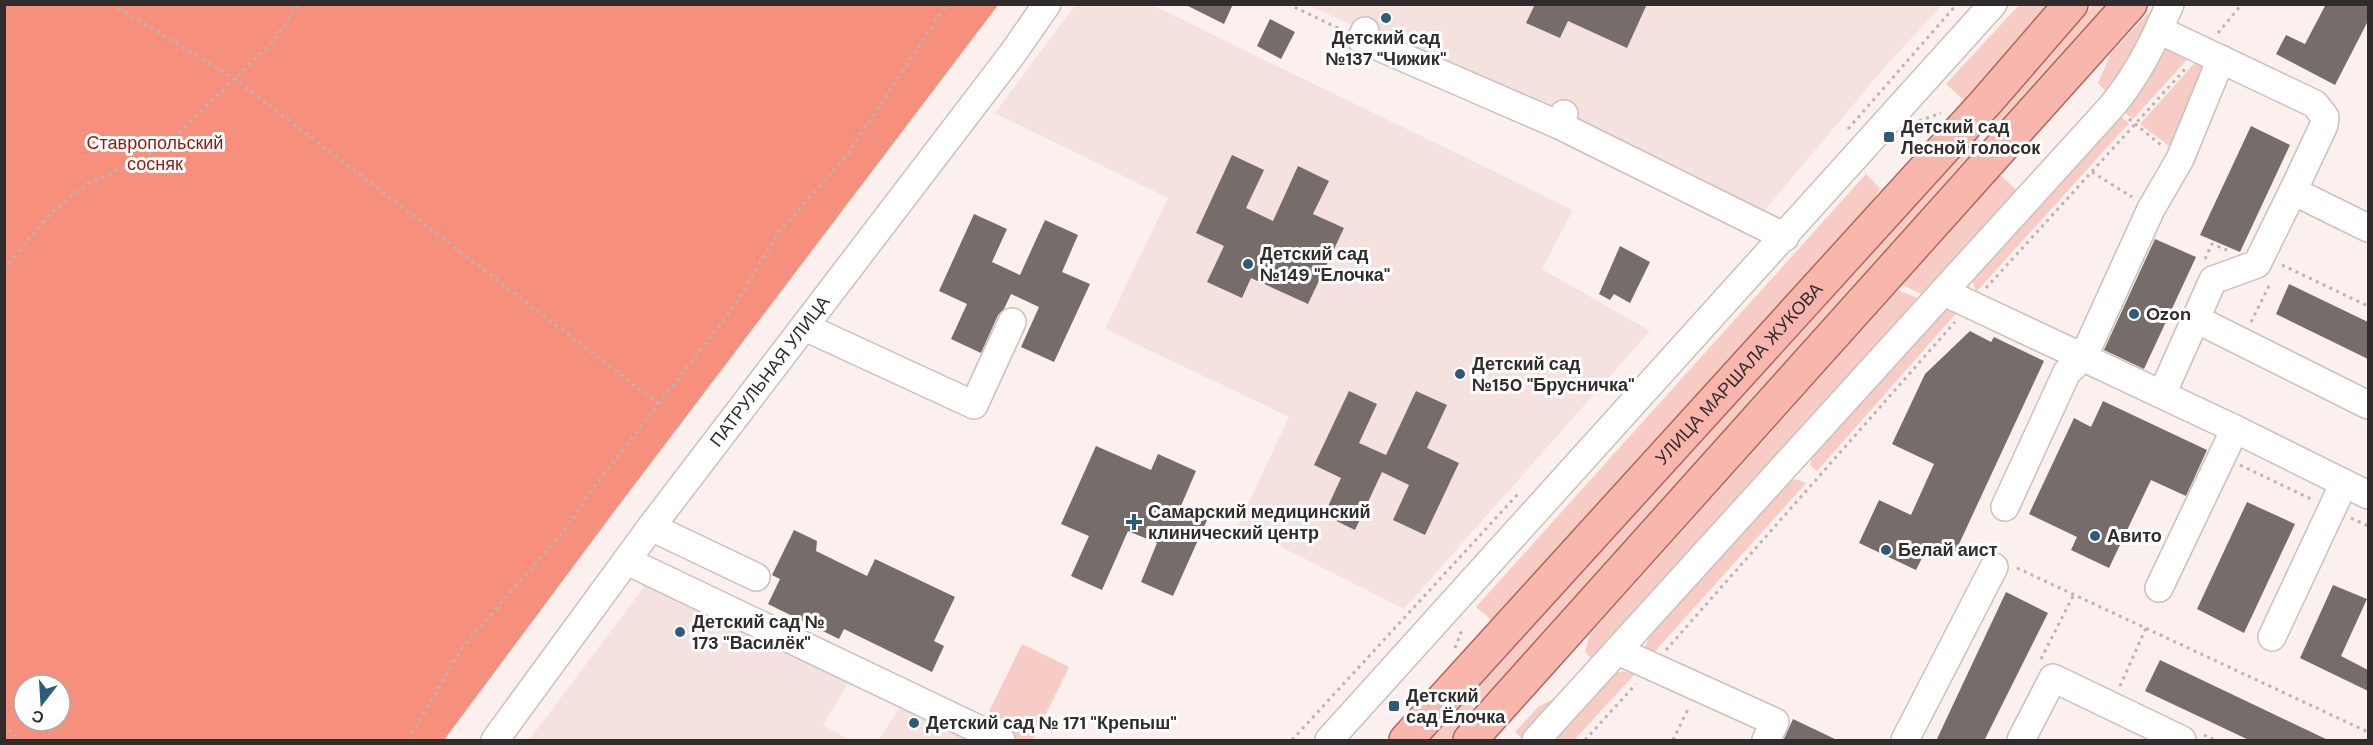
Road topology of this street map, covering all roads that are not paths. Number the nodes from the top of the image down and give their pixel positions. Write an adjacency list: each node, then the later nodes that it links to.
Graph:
1 (1047, 4): 15 (street, ПАТРУЛЬНАЯ УЛИЦА)
2 (1993, 4): 11 (street)
3 (2071, 4): 34 (main road, УЛИЦА МАРШАЛА ЖУКОВА)
4 (2130, 4): 35 (main road)
5 (2170, 4): 6 (street)
6 (2159, 30): 8 (street); 12 (street)
7 (1363, 35): 11 (street)
8 (2212, 55): 9 (street); 16 (street)
9 (2293, 191): 10 (street); 13 (street)
10 (2368, 228)
11 (1785, 237): 33 (street)
12 (1944, 291): 16 (street); 29 (street)
13 (2196, 319): 17 (street); 18 (street)
14 (1012, 322): 15 (street)
15 (805, 327): 23 (street, ПАТРУЛЬНАЯ УЛИЦА)
16 (2083, 358): 17 (street); 22 (street)
17 (2162, 394): 19 (street)
18 (2368, 405)
19 (2235, 429): 20 (street); 27 (street)
20 (2344, 483): 21 (street); 28 (street)
21 (2368, 495)
22 (2004, 507)
23 (651, 527): 24 (street, ПАТРУЛЬНАЯ УЛИЦА); 26 (street)
24 (627, 561): 31 (street, ПАТРУЛЬНАЯ УЛИЦА); 32 (street)
25 (2004, 567): 38 (street)
26 (756, 577)
27 (2159, 588)
28 (2272, 637)
29 (1618, 651): 36 (street); 37 (street)
30 (2189, 736): 39 (street)
31 (495, 741)
32 (1001, 741)
33 (1329, 741)
34 (1406, 741)
35 (1470, 741)
36 (1536, 741)
37 (1766, 741)
38 (1905, 741)
39 (2021, 741)

